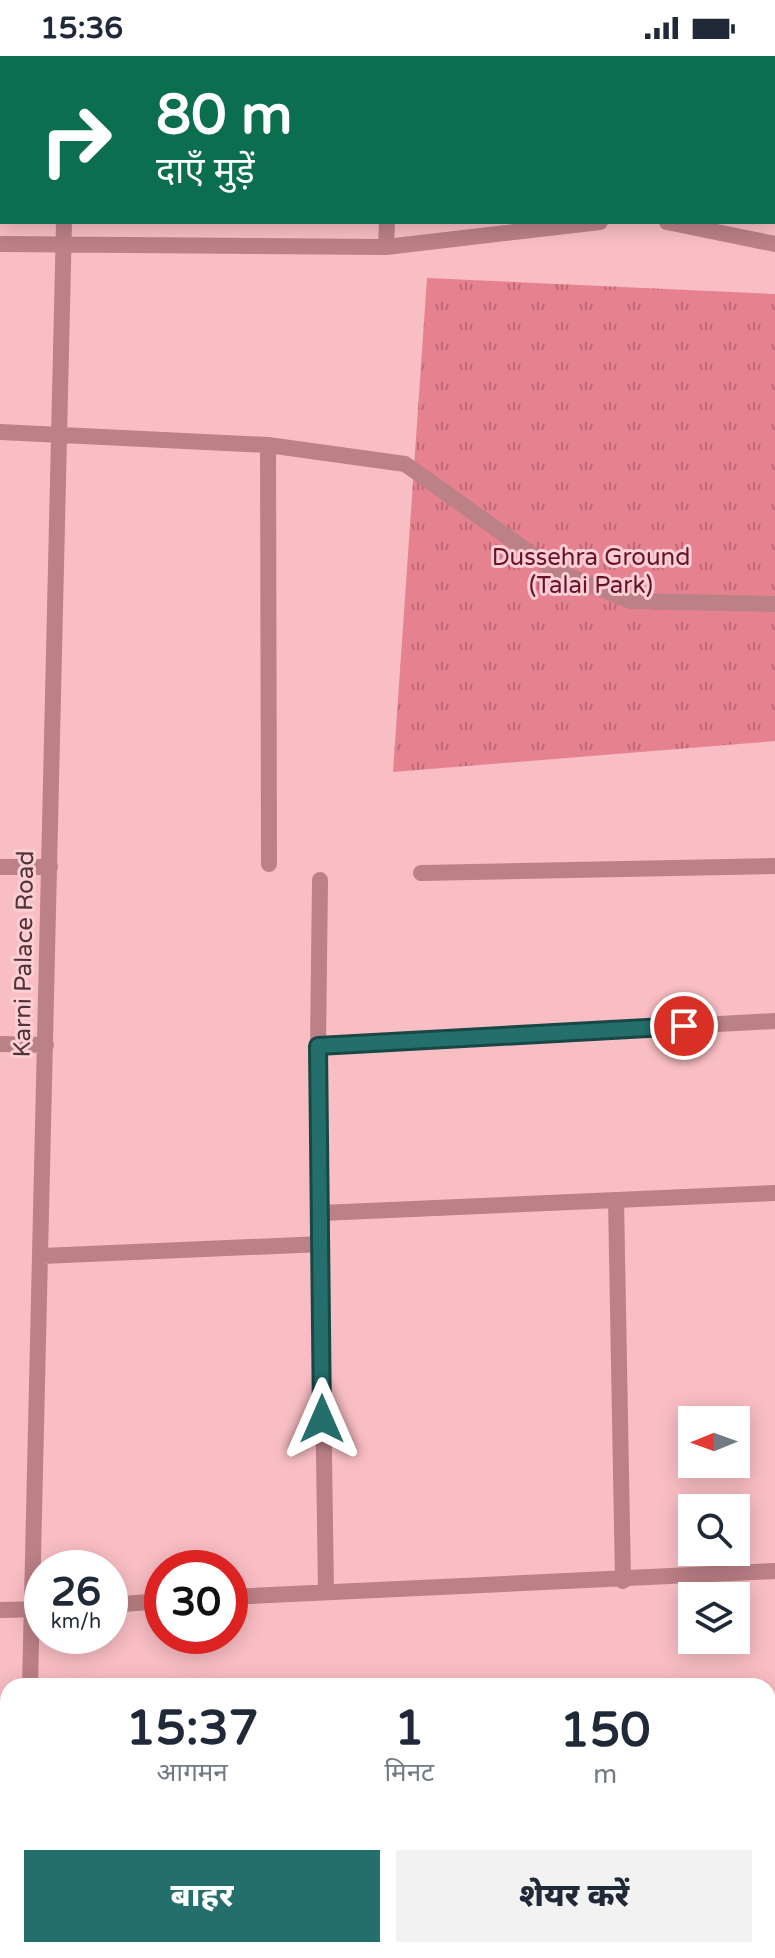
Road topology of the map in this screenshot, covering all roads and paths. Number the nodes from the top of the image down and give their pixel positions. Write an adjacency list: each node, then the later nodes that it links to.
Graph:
1 (64, 224): 6 (street, Karni Palace Road)
2 (387, 224): 8 (street)
3 (583, 224): 8 (street)
4 (677, 224): 7 (street)
5 (0, 244): 6 (street)
6 (63, 244): 8 (street); 10 (street, Karni Palace Road)
7 (775, 244)
8 (386, 247)
9 (0, 432): 10 (street)
10 (59, 433): 11 (street); 16 (street, Karni Palace Road)
11 (268, 445): 12 (street); 13 (street)
12 (775, 604)
13 (269, 864)
14 (775, 866): 17 (street)
15 (0, 867): 16 (street)
16 (50, 867): 21 (street, Karni Palace Road)
17 (421, 873)
18 (320, 880): 22 (street)
19 (775, 1021): 22 (street)
20 (0, 1044): 21 (street)
21 (46, 1045): 27 (street, Karni Palace Road)
22 (318, 1046): 25 (street)
23 (775, 1193): 24 (street)
24 (616, 1200): 25 (street); 30 (street)
25 (321, 1213): 26 (street)
26 (322, 1244): 27 (street); 31 (street)
27 (42, 1256): 28 (street, Karni Palace Road)
28 (37, 1550)
29 (775, 1571): 30 (street)
30 (623, 1581): 31 (street)
31 (326, 1592): 32 (street)
32 (248, 1596)
33 (24, 1609): 34 (street)
34 (0, 1610)
35 (32, 1654): 36 (street, Karni Palace Road)
36 (31, 1678)

